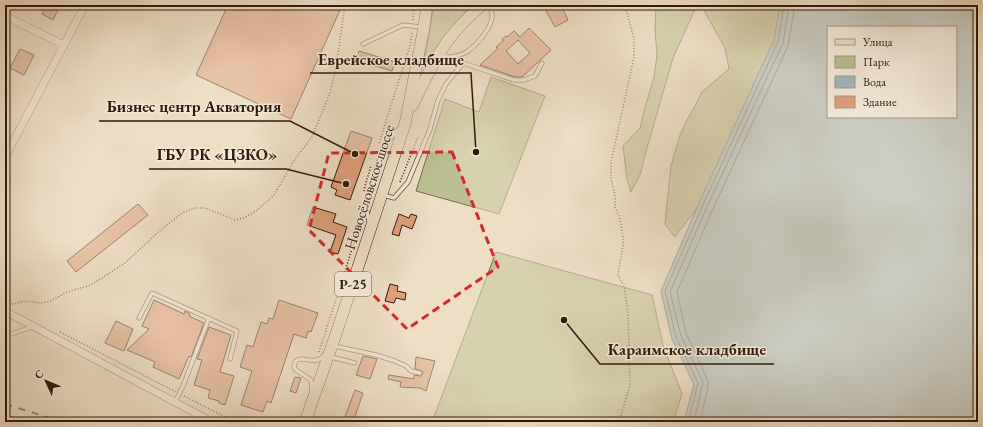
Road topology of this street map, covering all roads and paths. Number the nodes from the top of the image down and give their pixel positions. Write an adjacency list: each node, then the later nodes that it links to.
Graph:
1 (85, 5): 12 (street)
2 (345, 5): 26 (path)
3 (414, 5): 9 (path)
4 (427, 5): 10 (main road, Новосёловское шоссе / Р-25)
5 (482, 5): 13 (main road, Новосёловское шоссе / Р-25)
6 (488, 5): 13 (lane)
7 (625, 5): 48 (path)
8 (5, 16): 12 (street)
9 (412, 26): 10 (lane); 11 (lane); 18 (path)
10 (424, 27): 16 (main road, Новосёловское шоссе / Р-25)
11 (364, 44)
12 (64, 45): 19 (street)
13 (444, 55): 14 (lane); 16 (main road, Новосёловское шоссе / Р-25)
14 (464, 63): 15 (lane); 23 (lane)
15 (542, 64)
16 (405, 122): 23 (main road, Новосёловское шоссе / Р-25); 25 (lane)
17 (418, 137): 21 (path)
18 (378, 147)
19 (5, 157)
20 (373, 162): 22 (path)
21 (400, 184)
22 (364, 193)
23 (382, 195): 25 (main road, Новосёловское шоссе / Р-25)
24 (363, 212): 37 (path)
25 (371, 230): 33 (main road, Новосёловское шоссе / Р-25)
26 (5, 304): 27 (path)
27 (12, 307)
28 (5, 311): 31 (street)
29 (139, 318): 30 (lane)
30 (209, 318): 36 (lane); 40 (lane)
31 (34, 326): 34 (lane); 42 (street)
32 (59, 331): 40 (path)
33 (336, 334): 35 (main road, Новосёловское шоссе / Р-25); 37 (lane)
34 (5, 336)
35 (331, 351): 38 (lane); 39 (lane); 41 (main road, Новосёловское шоссе / Р-25)
36 (230, 359)
37 (316, 361): 41 (lane)
38 (355, 363)
39 (420, 373)
40 (179, 394): 42 (lane); 46 (path)
41 (313, 399): 47 (main road, Новосёловское шоссе / Р-25)
42 (175, 402): 45 (street)
43 (5, 417): 44 (lane)
44 (21, 422)
45 (212, 422)
46 (235, 422)
47 (305, 422)
48 (620, 422)

